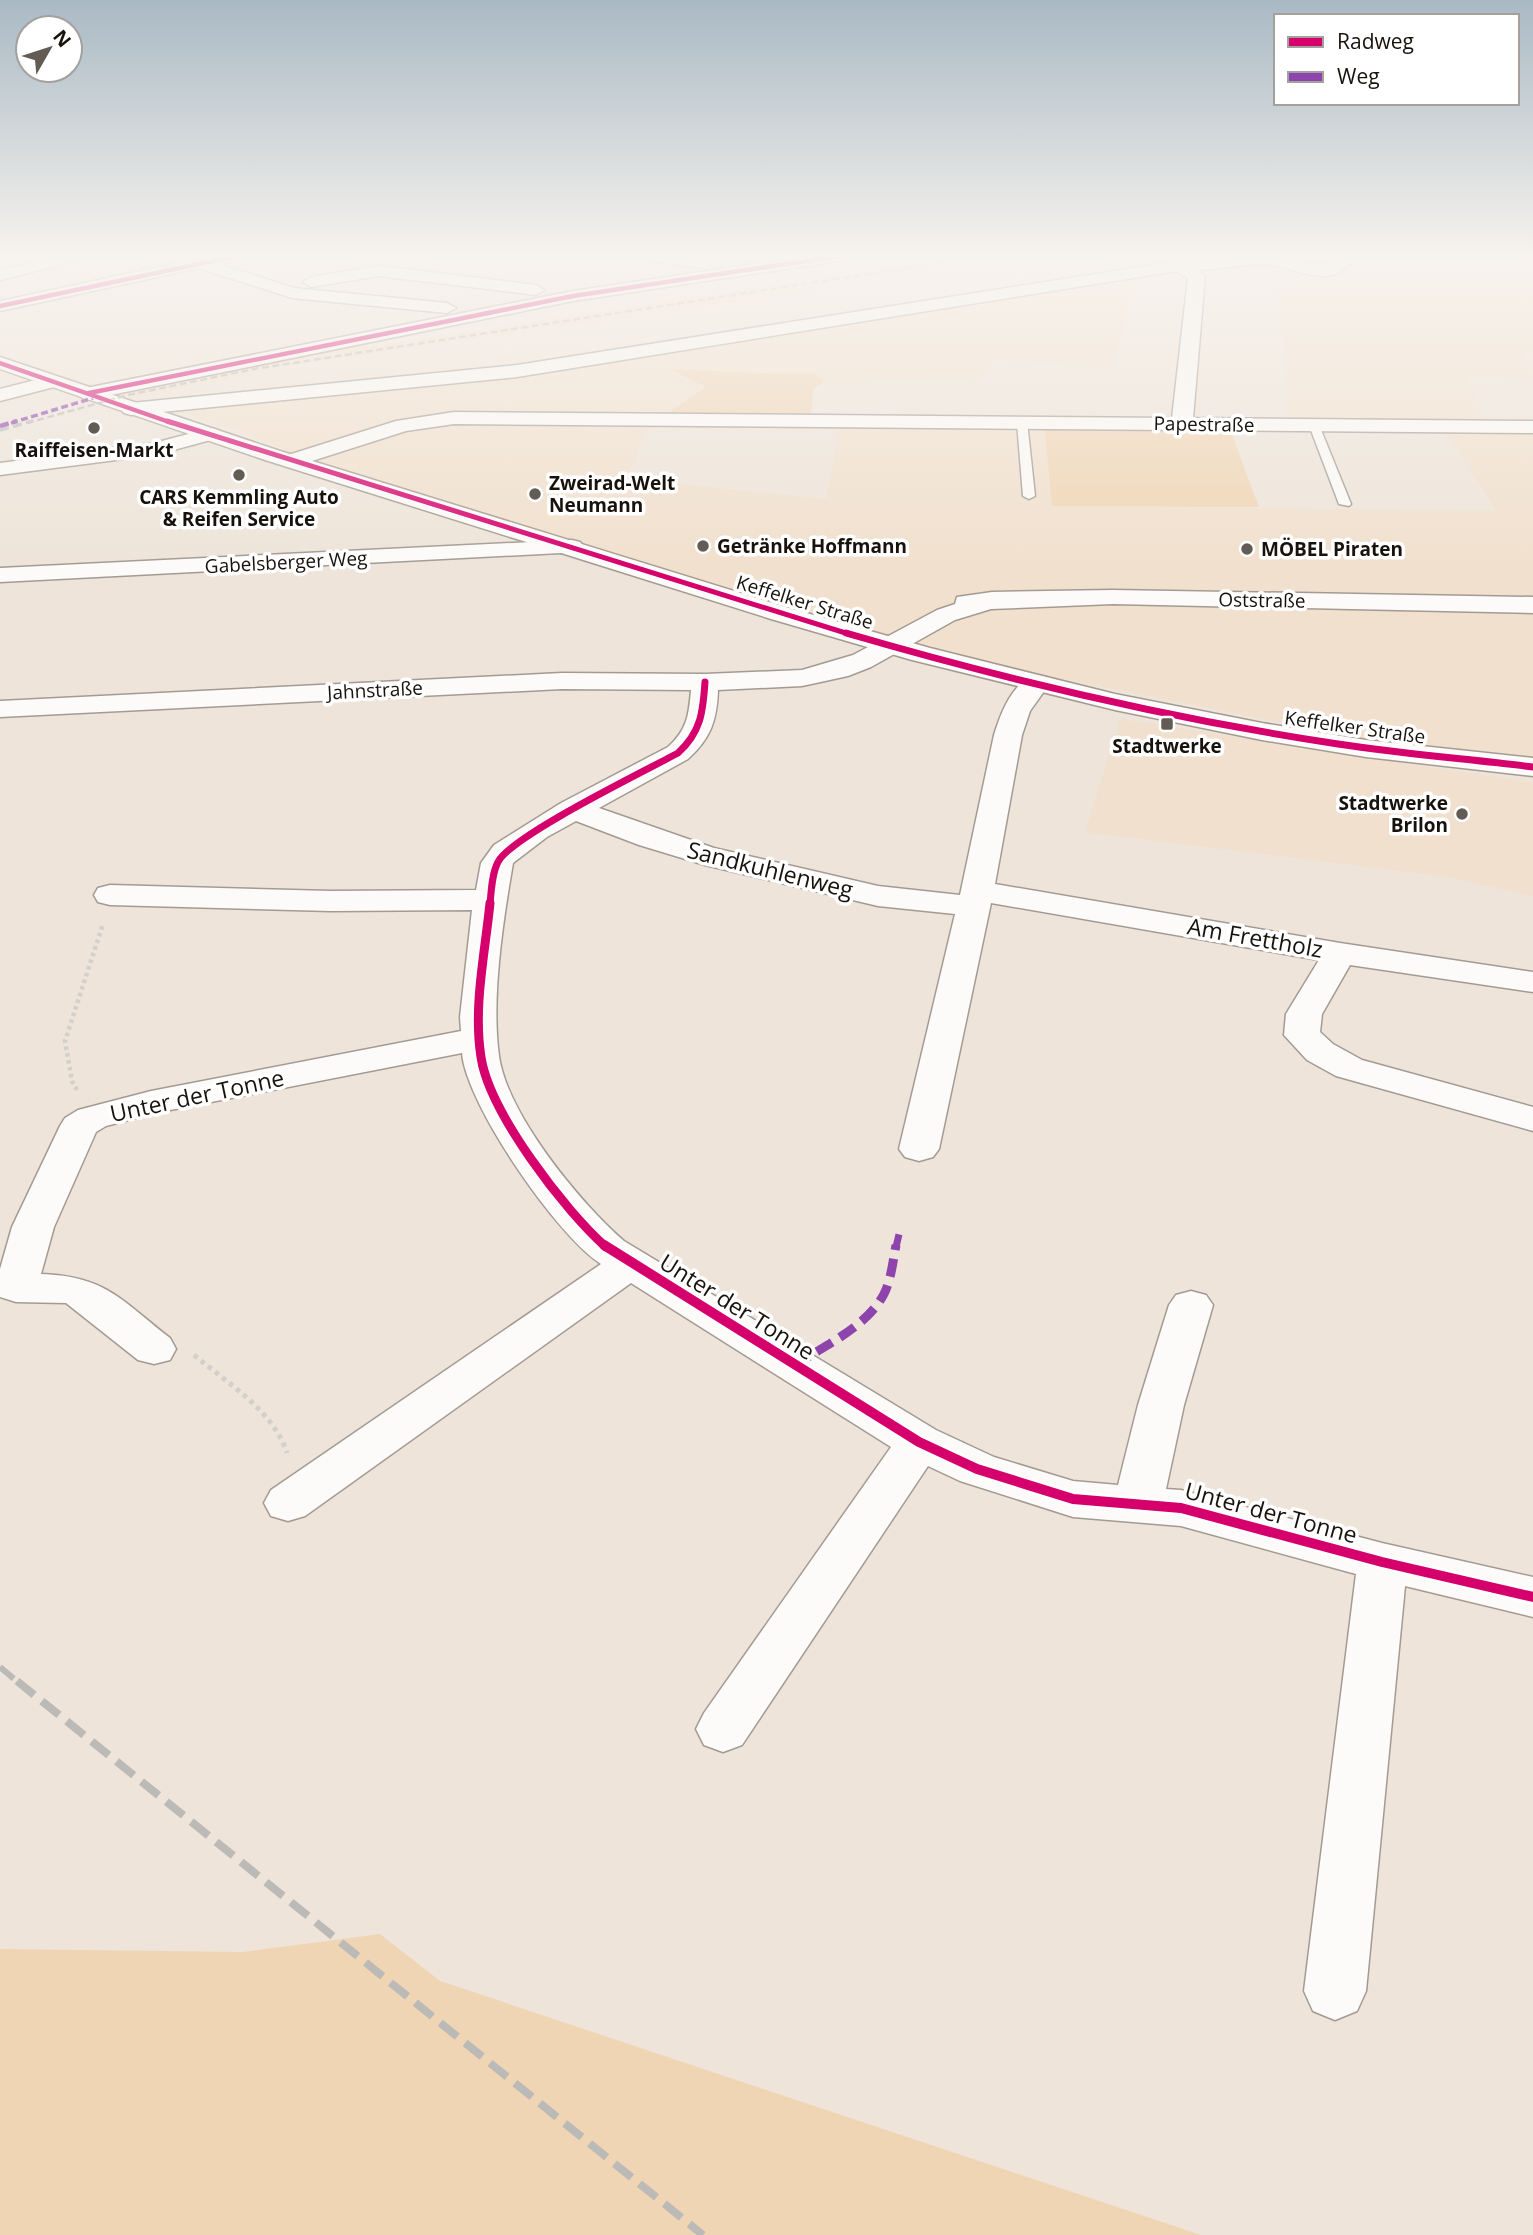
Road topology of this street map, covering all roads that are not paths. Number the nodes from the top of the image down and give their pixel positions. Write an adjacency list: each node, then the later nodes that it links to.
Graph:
1 (258, 359): 6 (street)
2 (591, 359): 8 (street)
3 (1189, 359): 10 (street)
4 (0, 363): 5 (street, Keffelker Straße)
5 (51, 382): 6 (street, Keffelker Straße); 7 (street)
6 (86, 394): 8 (street, Keffelker Straße)
7 (0, 395)
8 (131, 409): 13 (street, Keffelker Straße)
9 (1022, 422): 10 (street, Papestraße); 14 (street, Papestraße); 16 (lane)
10 (1182, 424): 11 (street, Papestraße)
11 (1314, 425): 12 (street, Papestraße); 17 (lane)
12 (1533, 427)
13 (211, 434): 14 (street, Keffelker Straße); 15 (street)
14 (293, 461): 18 (street, Keffelker Straße)
15 (0, 469)
16 (1029, 496)
17 (1345, 504)
18 (572, 547): 19 (street, Gabelsberger Weg); 22 (street, Keffelker Straße)
19 (0, 575)
20 (992, 600): 21 (street, Oststraße); 22 (street, Oststraße); 23 (street, Oststraße)
21 (1533, 605)
22 (855, 636): 23 (street, Keffelker Straße); 24 (street, Jahnstraße)
23 (890, 646): 24 (street, Jahnstraße); 26 (street, Keffelker Straße)
24 (749, 680): 25 (street, Jahnstraße)
25 (705, 682): 27 (street, Jahnstraße); 29 (street, Unter der Tonne)
26 (1036, 683): 28 (street, Keffelker Straße); 31 (street)
27 (0, 709)
28 (1533, 767)
29 (572, 809): 31 (street, Sandkuhlenweg); 32 (street, Unter der Tonne)
30 (110, 895): 32 (street)
31 (975, 898): 33 (street, Am Frettholz); 37 (street)
32 (490, 900): 35 (street, Unter der Tonne)
33 (1340, 953): 34 (street, Am Frettholz); 36 (street)
34 (1533, 982)
35 (478, 1040): 38 (street, Unter der Tonne); 40 (street, Unter der Tonne)
36 (1533, 1119)
37 (919, 1149)
38 (631, 1263): 41 (street, Unter der Tonne); 42 (street, Unter der Tonne)
39 (1191, 1305): 43 (street)
40 (154, 1349)
41 (919, 1442): 43 (street, Unter der Tonne); 46 (street)
42 (288, 1503)
43 (1138, 1504): 44 (street, Unter der Tonne)
44 (1382, 1562): 45 (street, Unter der Tonne); 47 (street, Unter der Tonne)
45 (1533, 1597)
46 (723, 1729)
47 (1335, 1991)

